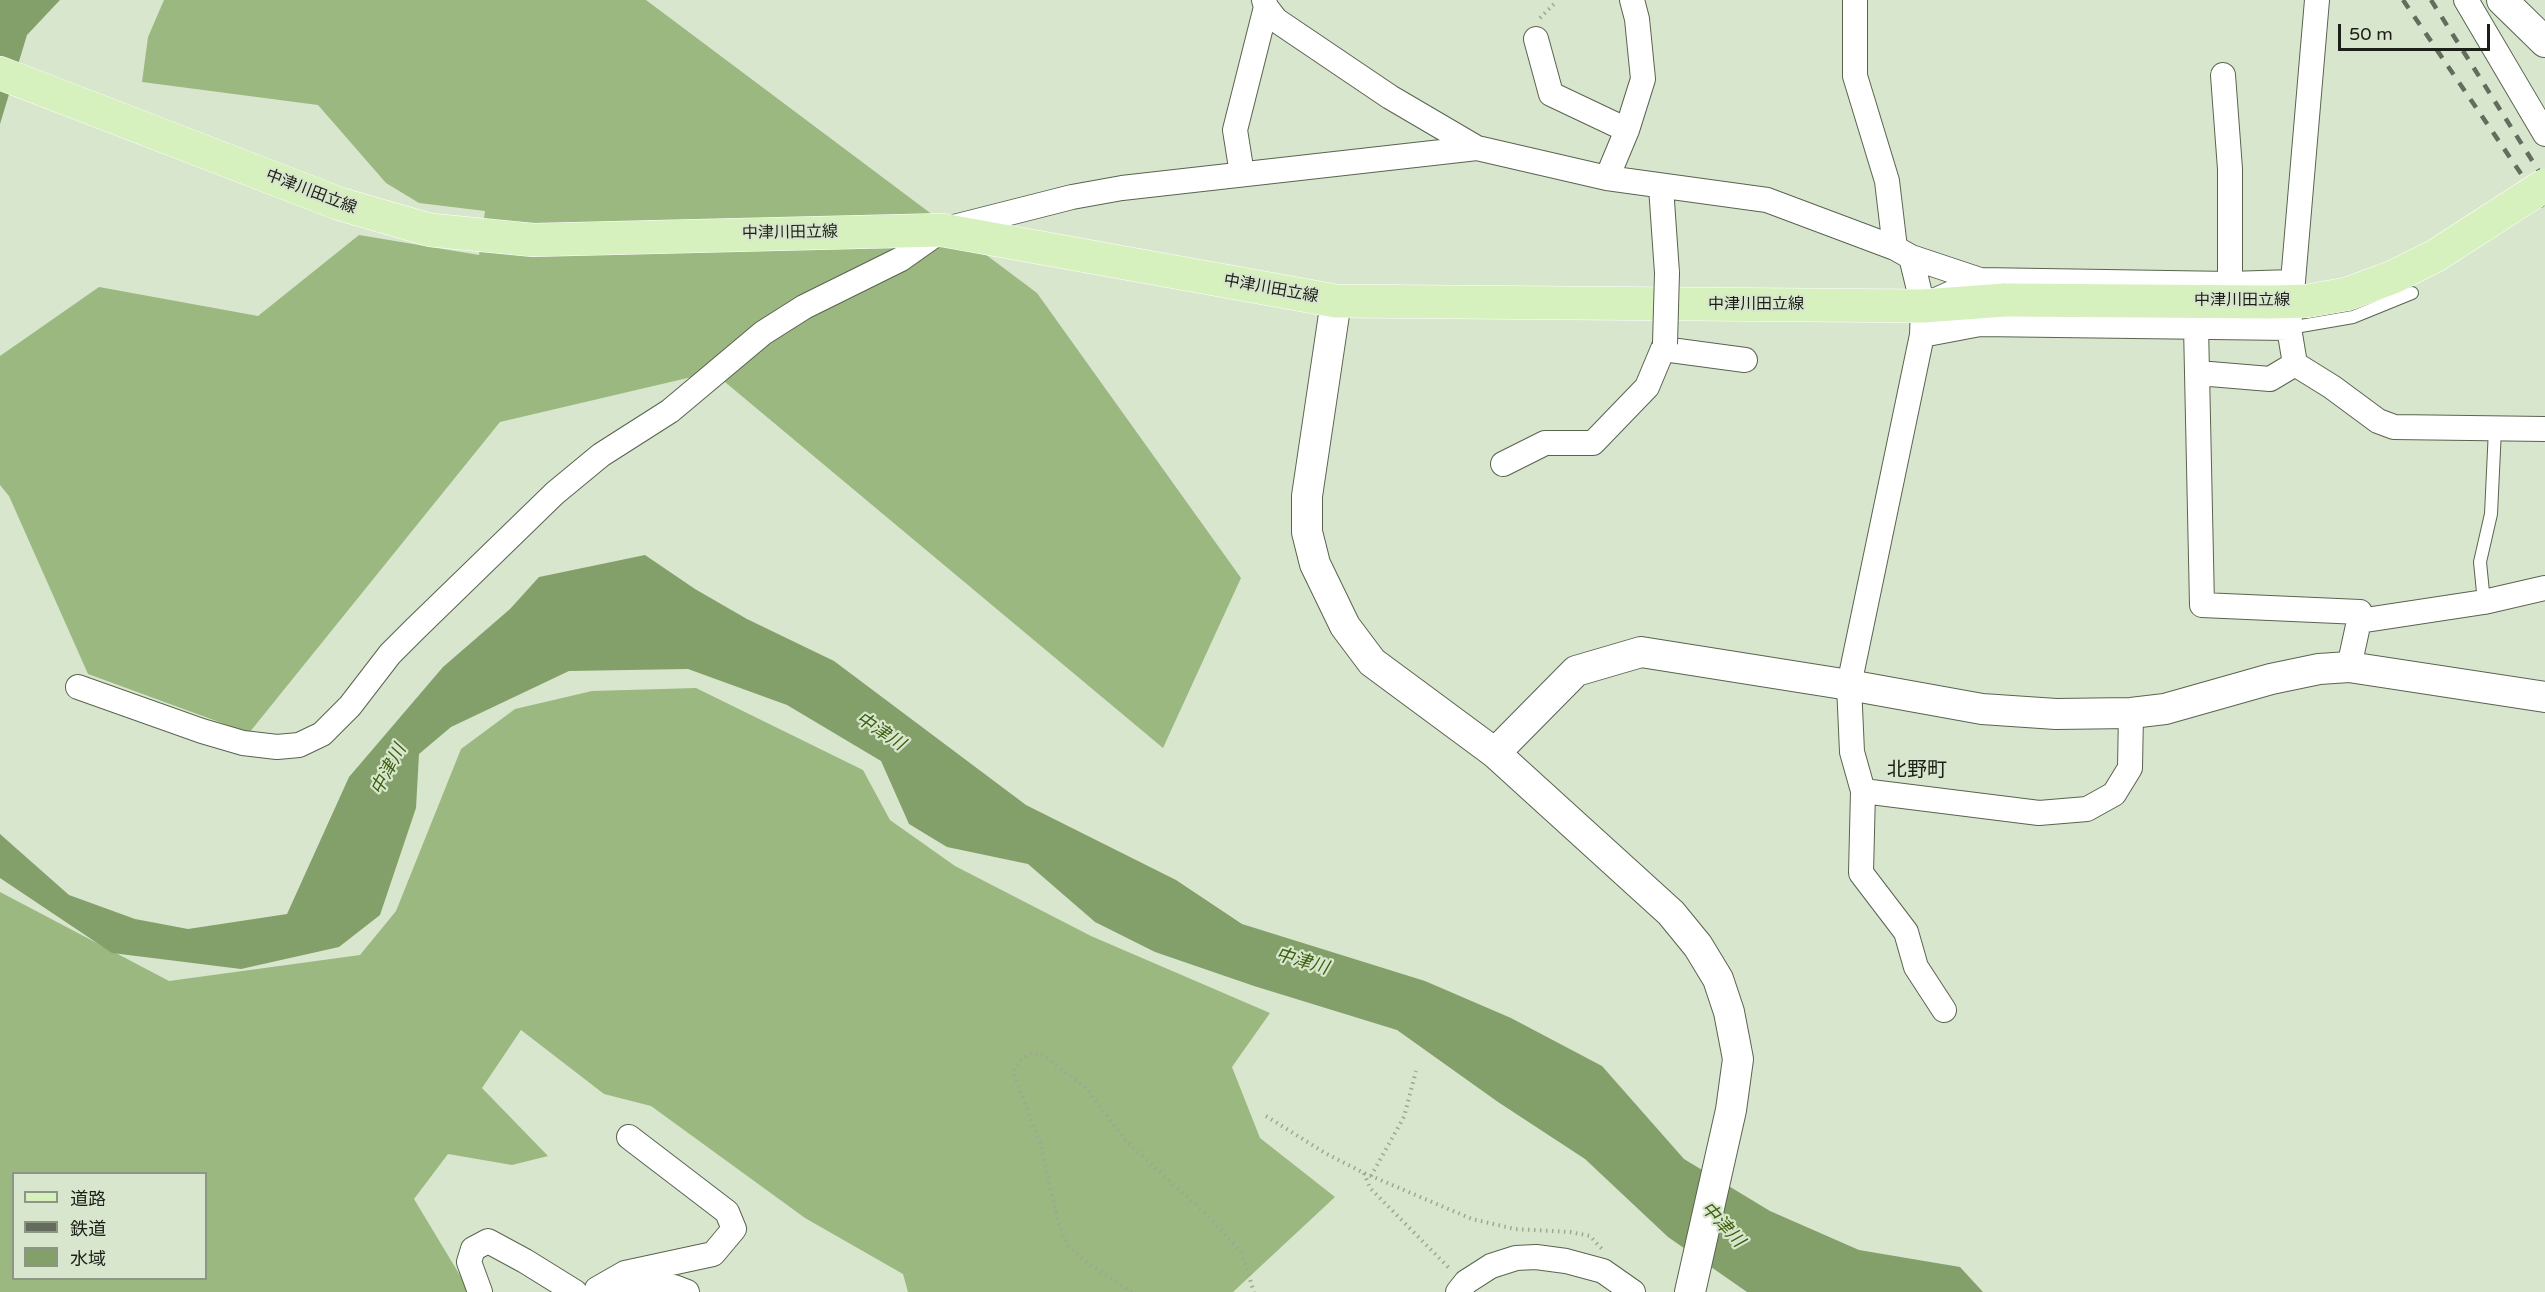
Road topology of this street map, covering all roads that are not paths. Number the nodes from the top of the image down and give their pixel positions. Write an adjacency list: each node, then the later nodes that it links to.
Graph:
1 (1622, 0): 7 (street)
2 (1855, 0): 20 (street)
3 (2317, 0): 22 (street)
4 (2466, 0): 13 (street)
5 (2502, 0): 9 (street)
6 (1265, 4): 14 (street); 15 (street)
7 (1634, 10): 12 (street)
8 (1536, 39): 12 (street)
9 (2545, 42)
10 (0, 73): 19 (main road, 中津川田立線)
11 (2223, 75): 23 (street)
12 (1627, 130): 16 (street)
13 (2545, 134)
14 (1477, 148): 15 (street); 16 (street)
15 (1242, 174): 19 (street)
16 (1607, 178): 18 (street)
17 (2545, 185): 26 (main road, 中津川田立線, bridge)
18 (1661, 187): 20 (street); 29 (street, bridge)
19 (942, 230): 25 (main road, 中津川田立線); 41 (street)
20 (1903, 252): 21 (street); 26 (street)
21 (1980, 279): 23 (street); 26 (street)
22 (2292, 282): 23 (street); 28 (street)
23 (2230, 284)
24 (2412, 293): 28 (lane)
25 (1336, 301): 26 (main road, 中津川田立線); 44 (street)
26 (1922, 321): 27 (street); 40 (street)
27 (2196, 326): 28 (street); 32 (street)
28 (2289, 327): 31 (street)
29 (1664, 346): 30 (street); 35 (street)
30 (1745, 360)
31 (2295, 364): 32 (street); 33 (street)
32 (2198, 373): 38 (street)
33 (2495, 429): 34 (street); 37 (lane)
34 (2545, 429)
35 (1503, 464)
36 (2545, 588): 37 (street)
37 (2484, 602): 38 (street)
38 (2359, 621): 39 (street)
39 (2349, 668): 42 (street); 43 (street)
40 (1849, 685): 43 (street); 44 (street); 45 (street)
41 (78, 687)
42 (2545, 697)
43 (2131, 713): 45 (street)
44 (1495, 753): 54 (street)
45 (1863, 790): 46 (street)
46 (1944, 1010)
47 (629, 1137): 49 (street)
48 (1461, 1289): 53 (street)
49 (595, 1291): 50 (street)
50 (480, 1292)
51 (632, 1292): 52 (street)
52 (687, 1292)
53 (1633, 1292)
54 (1690, 1292)

